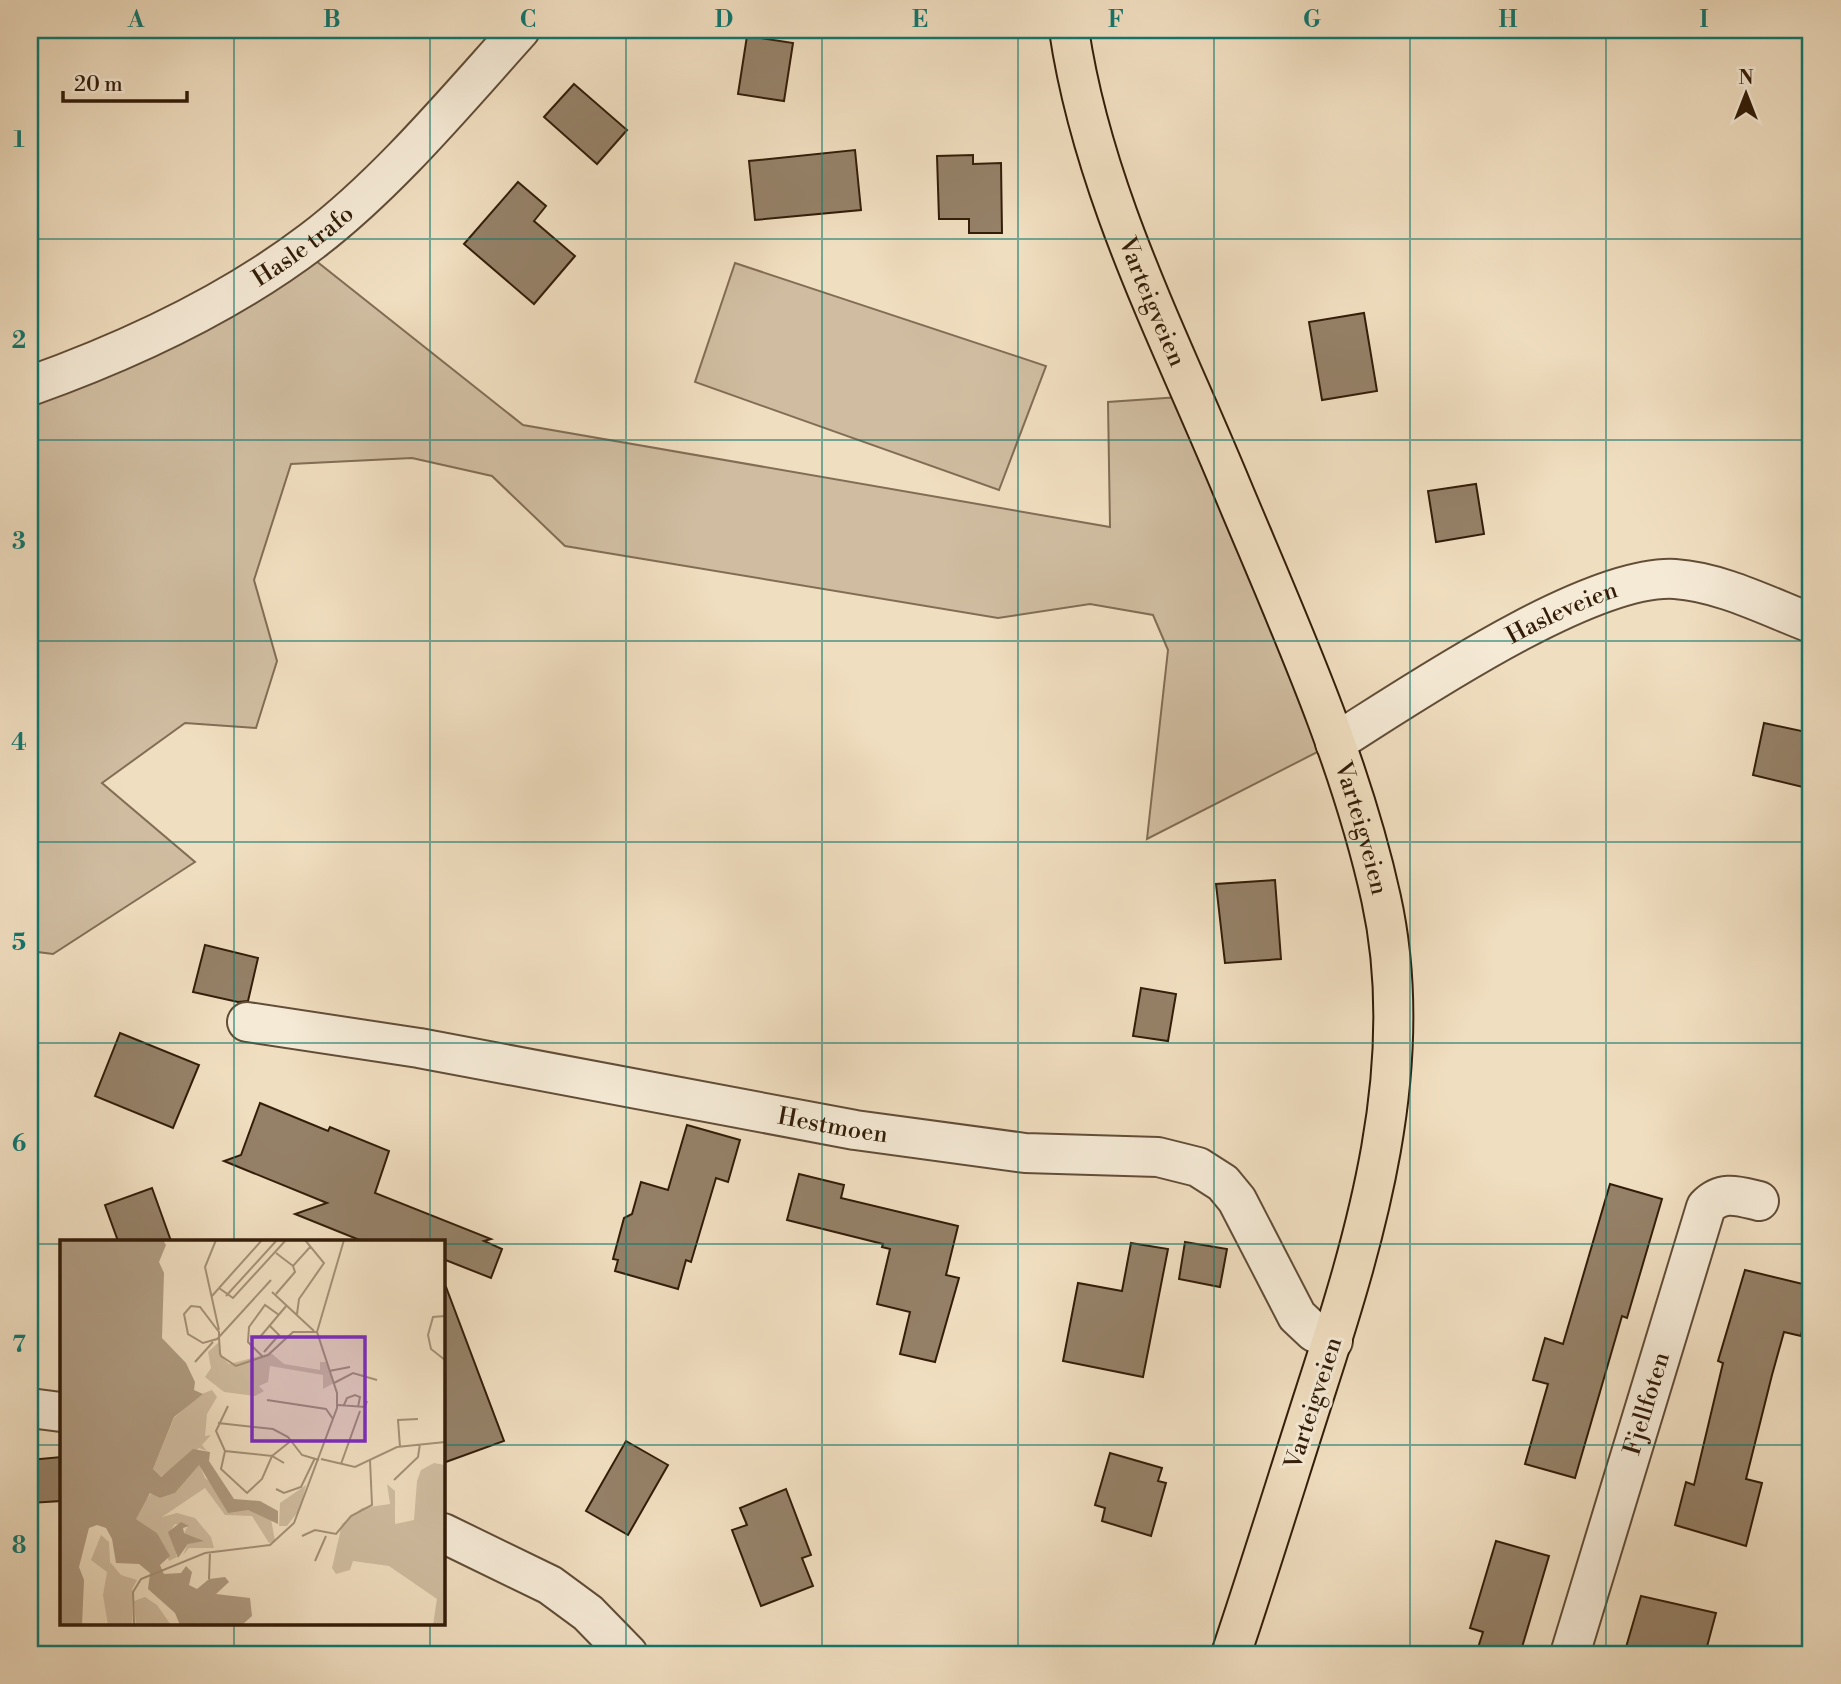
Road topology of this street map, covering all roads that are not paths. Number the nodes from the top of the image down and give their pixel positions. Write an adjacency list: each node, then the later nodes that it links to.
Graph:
1 (520, 30): 3 (street, Hasle trafo)
2 (1069, 30): 5 (main road, Varteigveien)
3 (30, 386)
4 (1811, 623): 5 (street, Hasleveien)
5 (1335, 743): 8 (main road, Varteigveien)
6 (247, 1022): 8 (street, Hestmoen)
7 (1759, 1201): 14 (street, Fjellfoten)
8 (1333, 1341): 13 (main road, Varteigveien)
9 (30, 1408): 10 (street)
10 (60, 1412)
11 (444, 1533): 12 (street)
12 (628, 1654)
13 (1231, 1654)
14 (1570, 1654)

